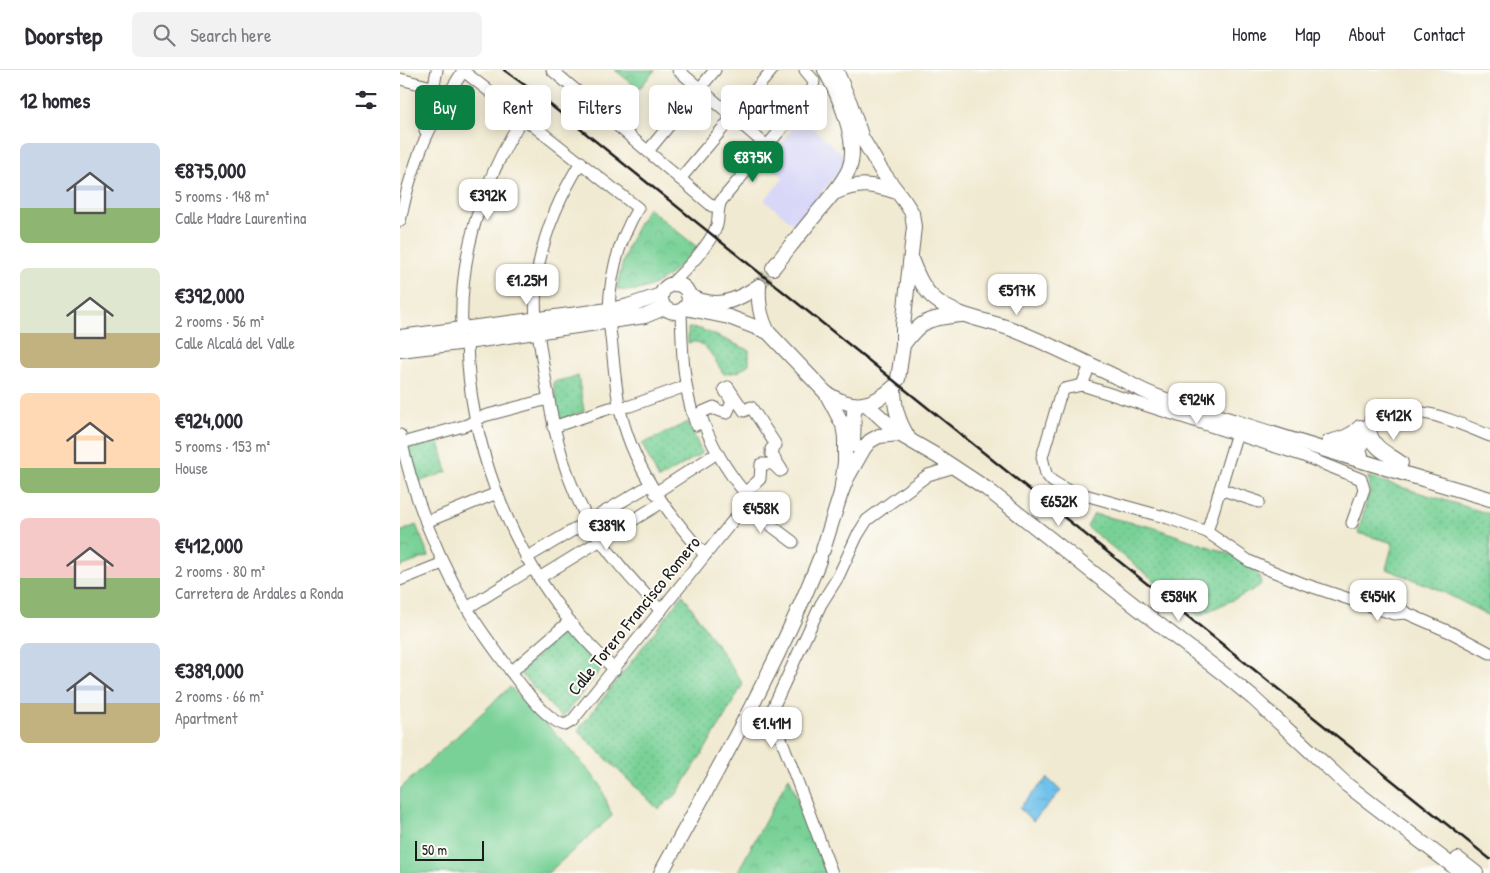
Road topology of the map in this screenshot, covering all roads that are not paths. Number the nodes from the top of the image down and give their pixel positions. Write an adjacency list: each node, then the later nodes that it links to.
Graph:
1 (437, 70): 12 (street)
2 (463, 70): 16 (street); 25 (street)
3 (552, 70): 27 (street)
4 (678, 70): 13 (street)
5 (715, 70): 14 (street)
6 (772, 70): 15 (street)
7 (805, 70): 26 (street)
8 (825, 70): 31 (main road)
9 (836, 70): 30 (main road)
10 (400, 79): 11 (street)
11 (424, 85)
12 (433, 85)
13 (696, 85)
14 (702, 85)
15 (760, 85)
16 (485, 87)
17 (711, 98): 18 (street)
18 (721, 106)
19 (425, 130): 25 (street)
20 (516, 130): 41 (street)
21 (541, 130): 28 (street)
22 (665, 130): 27 (street)
23 (722, 130): 29 (street)
24 (748, 130): 26 (street)
25 (422, 146): 33 (street)
26 (766, 146): 32 (street)
27 (648, 151): 29 (street)
28 (582, 162): 38 (street); 40 (street)
29 (680, 179): 32 (street)
30 (897, 192): 31 (main road); 35 (main road)
31 (833, 193): 36 (main road)
32 (718, 206): 37 (street)
33 (402, 207): 34 (street)
34 (400, 221)
35 (911, 259): 39 (main road); 45 (main road)
36 (773, 268)
37 (677, 295): 38 (main road); 42 (main road); 42 (main road); 51 (street)
38 (609, 315): 40 (main road); 55 (street)
39 (961, 315): 45 (main road); 47 (main road)
40 (537, 326): 41 (main road); 44 (main road); 53 (street)
41 (462, 329): 43 (main road)
42 (768, 332): 52 (main road)
43 (400, 337)
44 (467, 342): 46 (main road); 57 (street)
45 (903, 345): 49 (main road)
46 (400, 350)
47 (1090, 365): 48 (main road); 50 (street)
48 (1125, 381): 63 (main road); 65 (main road)
49 (896, 383): 54 (main road); 60 (main road)
50 (1082, 385): 61 (street); 85 (street)
51 (686, 386): 55 (street); 68 (street)
52 (826, 393): 54 (main road); 77 (main road)
53 (548, 399): 57 (street); 58 (street)
54 (861, 405): 60 (main road); 72 (main road)
55 (619, 406): 58 (street); 78 (street)
56 (714, 407): 56 (street)
57 (477, 420): 64 (street); 76 (street)
58 (553, 427): 83 (street)
59 (1366, 427): 62 (street); 65 (main road); 66 (main road); 69 (main road)
60 (904, 436): 67 (main road); 72 (main road)
61 (1236, 436): 74 (street); 84 (street)
62 (1490, 436)
63 (1283, 437): 66 (main road); 73 (main road)
64 (401, 439): 82 (street)
65 (1330, 442): 66 (main road)
66 (1356, 450): 69 (main road); 73 (main road)
67 (937, 456): 70 (main road); 71 (street)
68 (711, 457): 78 (street); 81 (street)
69 (1401, 463): 75 (main road)
70 (952, 465): 71 (street); 99 (main road)
71 (928, 475): 102 (street)
72 (847, 478): 77 (main road)
73 (1418, 478): 79 (main road)
74 (1220, 489): 80 (street); 85 (street)
75 (1490, 490)
76 (497, 493): 82 (street); 90 (street)
77 (841, 493): 101 (main road)
78 (655, 494): 83 (street); 86 (street); 88 (street)
79 (1490, 499)
80 (1259, 502)
81 (747, 503): 87 (street); 88 (street, Calle Torero Francisco Romero)
82 (426, 522): 89 (street)
83 (589, 522): 86 (street); 90 (street)
84 (1352, 524)
85 (1207, 532): 96 (street)
86 (601, 540): 91 (street); 94 (street)
87 (793, 542)
88 (705, 556): 94 (street, Calle Torero Francisco Romero)
89 (443, 563): 92 (street); 93 (street)
90 (529, 563): 91 (street); 93 (street)
91 (539, 578): 95 (street)
92 (400, 580)
93 (467, 608): 98 (street)
94 (661, 610): 97 (street, Calle Torero Francisco Romero)
95 (570, 622): 97 (street); 98 (street)
96 (1490, 653)
97 (615, 670): 98 (street, Calle Torero Francisco Romero)
98 (511, 672)
99 (1336, 774): 100 (main road); 103 (main road)
100 (1443, 848): 104 (main road); 105 (main road)
101 (661, 873)
102 (832, 873)
103 (1462, 873)
104 (1469, 873)
105 (1476, 873)

